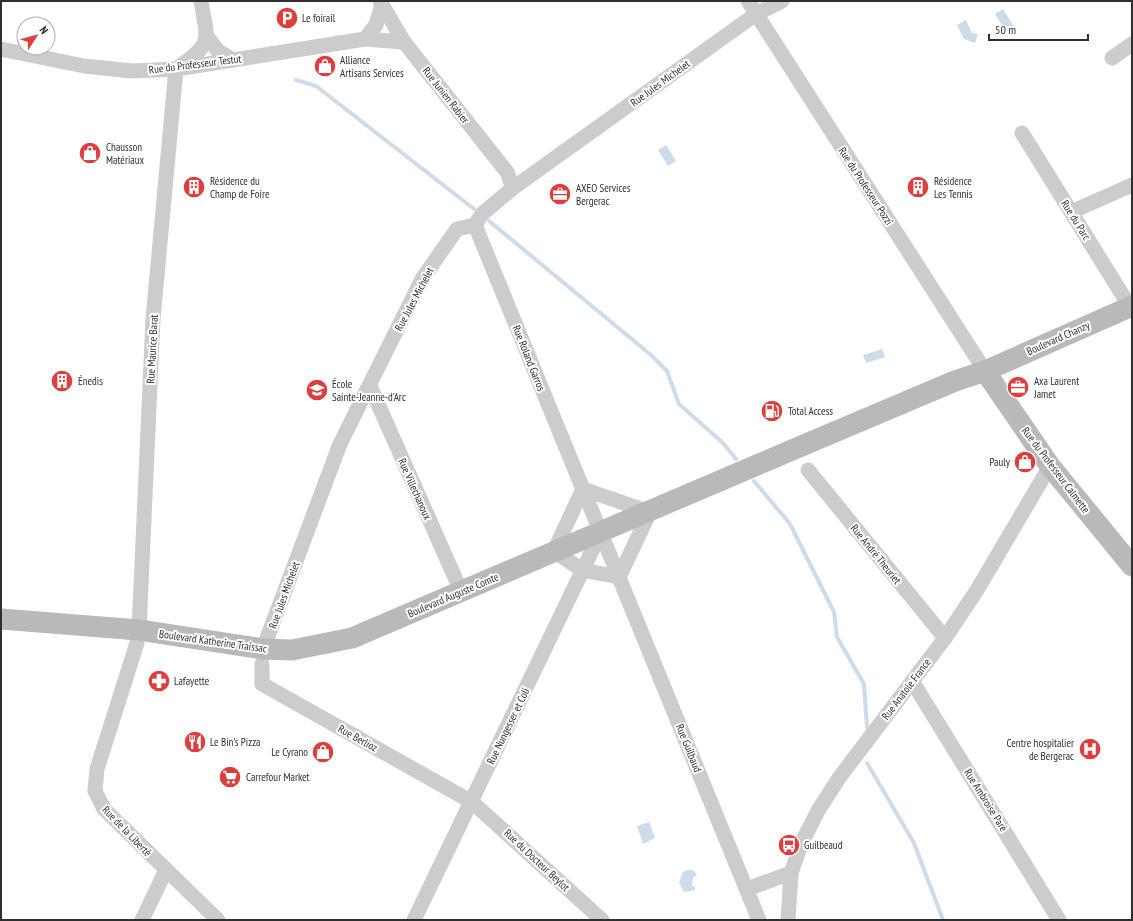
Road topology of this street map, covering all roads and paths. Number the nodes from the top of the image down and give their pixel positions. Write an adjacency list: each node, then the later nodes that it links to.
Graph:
1 (201, 1): 6 (street)
2 (748, 1): 5 (street, Rue du Professeur Pozzi)
3 (782, 1): 5 (street, Rue Jules Michelet)
4 (381, 3): 7 (street); 8 (street, Rue Junien Rabier)
5 (756, 14): 16 (street, Rue Jules Michelet); 20 (street, Rue du Professeur Pozzi)
6 (206, 35): 12 (street); 13 (street)
7 (365, 39): 8 (street, Rue du Professeur Testut); 12 (street, Rue du Professeur Testut)
8 (404, 42): 16 (street, Rue Junien Rabier)
9 (1132, 44): 11 (street)
10 (1, 49): 13 (street, Rue du Professeur Testut)
11 (1112, 58)
12 (233, 60): 13 (street, Rue du Professeur Testut)
13 (176, 68): 33 (street, Rue Maurice Barat)
14 (1022, 133): 17 (street, Rue du Parc)
15 (1132, 185): 17 (street)
16 (514, 188): 18 (street, Rue Jules Michelet)
17 (1071, 212): 19 (street, Rue du Parc)
18 (475, 225): 21 (street, Rue Jules Michelet); 24 (street, Rue Roland Garros)
19 (1131, 307): 20 (main road, Boulevard Chanzy)
20 (985, 371): 22 (main road, Rue du Professeur Calmette); 25 (main road, Boulevard Chanzy)
21 (370, 386): 31 (street, Rue Villechanoux); 36 (street, Rue Jules Michelet)
22 (1050, 466): 28 (main road, Rue du Professeur Calmette); 35 (street, Rue Anatole France)
23 (808, 470): 35 (street, Rue André Theuriet)
24 (583, 490): 25 (street); 26 (street, Rue Roland Garros); 27 (street)
25 (650, 512): 26 (main road, Boulevard Auguste Comte); 30 (street)
26 (601, 532): 27 (main road, Boulevard Auguste Comte); 29 (street, Rue Nungesser et Coli); 30 (street, Rue Guilbaud)
27 (554, 551): 29 (street); 31 (main road, Boulevard Auguste Comte)
28 (1132, 566)
29 (582, 570): 30 (street); 38 (street, Rue Nungesser et Coli)
30 (618, 576): 41 (street, Rue Guilbaud)
31 (461, 591): 34 (main road, Boulevard Auguste Comte)
32 (11, 620): 33 (main road, Boulevard Katherine Traissac)
33 (138, 636): 36 (main road, Boulevard Katherine Traissac); 39 (street, Rue de la Liberté)
34 (352, 638): 36 (main road, Boulevard Katherine Traissac)
35 (944, 638): 37 (street, Rue Anatole France)
36 (262, 666): 38 (street, Rue Berlioz)
37 (912, 681): 40 (street, Rue Anatole France); 48 (street, Rue Ambroise Paré)
38 (472, 802): 44 (street, Rue Nungesser et Coli); 45 (street, Rue du Docteur Beylot)
39 (166, 870): 42 (street); 43 (street, Rue de la Liberté)
40 (791, 873): 41 (street); 47 (street, Rue Anatole France)
41 (747, 889): 46 (street, Rue Guilbaud)
42 (142, 920)
43 (218, 920)
44 (414, 920)
45 (602, 920)
46 (759, 920)
47 (788, 920)
48 (1059, 920)

